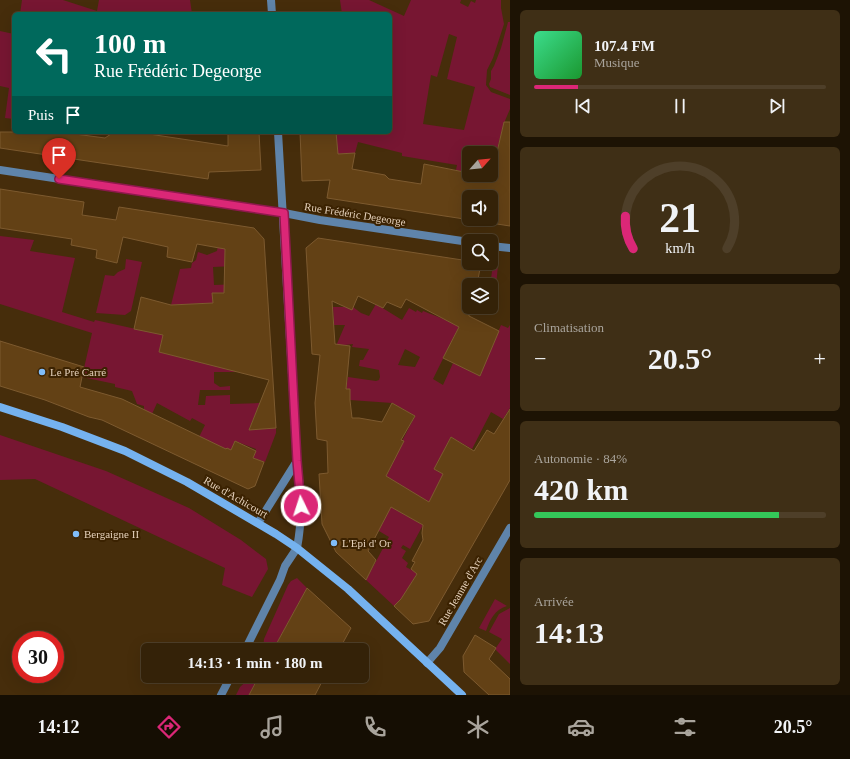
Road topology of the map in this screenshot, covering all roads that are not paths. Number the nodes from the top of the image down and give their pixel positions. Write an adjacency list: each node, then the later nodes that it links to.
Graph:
1 (272, 0): 2 (street)
2 (272, 12)
3 (278, 134): 5 (street)
4 (0, 170): 5 (street, Rue Frédéric Degeorge)
5 (284, 213): 6 (street, Rue Frédéric Degeorge); 10 (street)
6 (462, 241)
7 (498, 247): 8 (street)
8 (510, 248)
9 (0, 407): 11 (street, Rue d'Achicourt)
10 (297, 461): 11 (street); 13 (street)
11 (258, 523): 13 (street, Rue d'Achicourt)
12 (510, 528): 15 (street, Rue Jeanne d'Arc)
13 (297, 548): 14 (street); 15 (street, Rue d'Achicourt)
14 (248, 643)
15 (427, 663): 18 (street, Rue d'Achicourt)
16 (227, 683): 17 (street)
17 (221, 695)
18 (462, 695)

